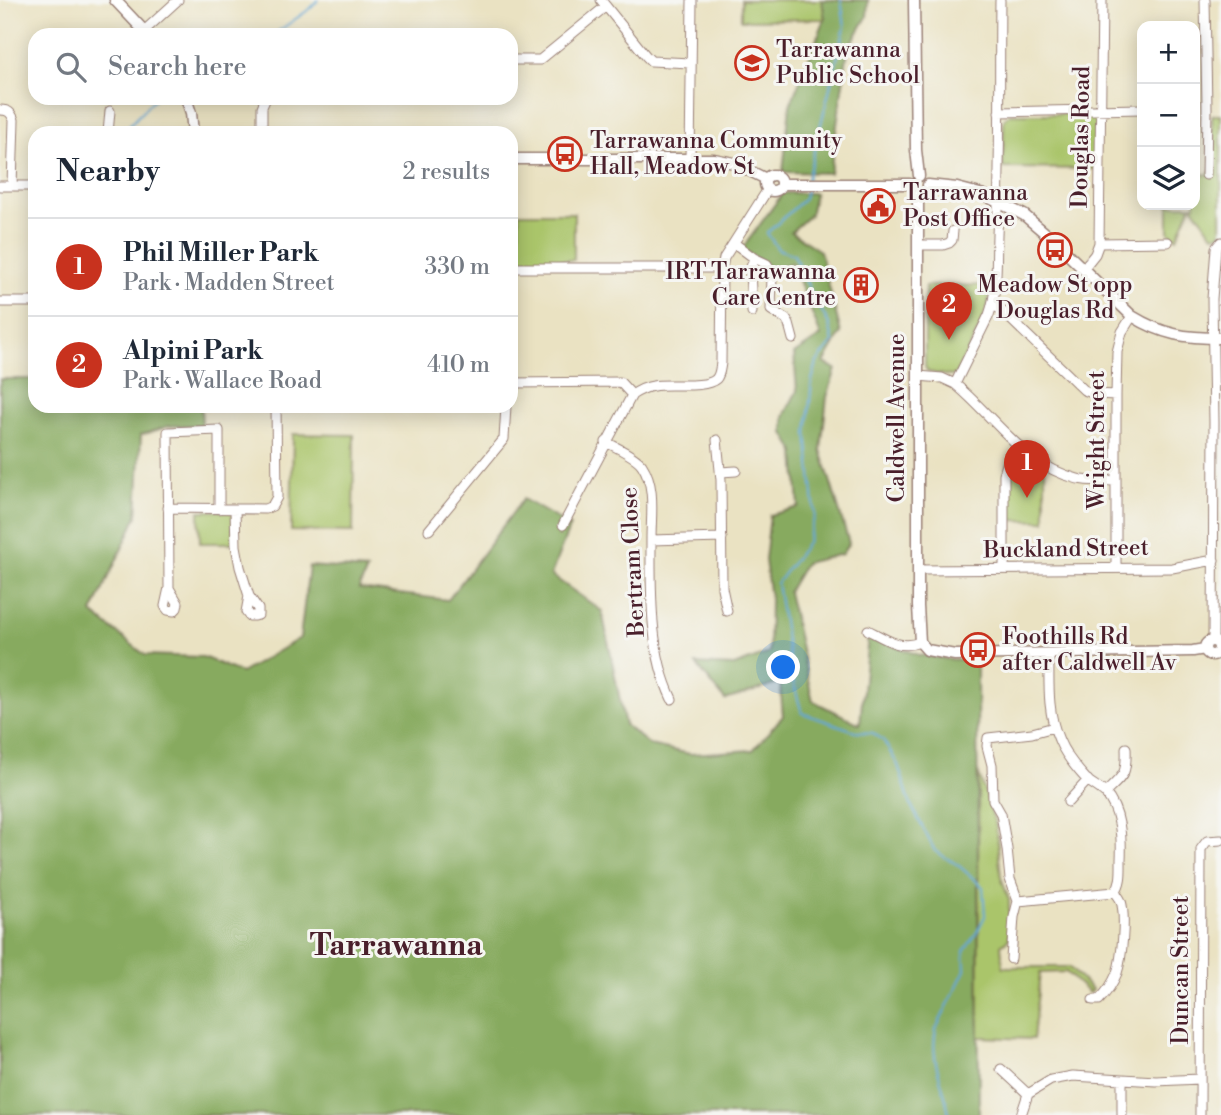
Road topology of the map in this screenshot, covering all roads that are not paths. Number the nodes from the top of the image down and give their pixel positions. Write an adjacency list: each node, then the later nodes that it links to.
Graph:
1 (114, 0): 9 (main road)
2 (177, 0): 10 (street)
3 (692, 0): 12 (street)
4 (914, 0): 28 (main road)
5 (1000, 0): 21 (street)
6 (1102, 0): 19 (street, Douglas Road)
7 (1205, 0): 15 (street)
8 (604, 3): 11 (street); 12 (street)
9 (141, 28)
10 (151, 28)
11 (518, 60)
12 (690, 63): 25 (street)
13 (188, 105): 23 (main road)
14 (263, 105): 24 (street)
15 (1207, 108): 17 (street); 27 (street)
16 (1137, 109): 19 (street)
17 (1200, 109)
18 (0, 110): 31 (street)
19 (1101, 110): 21 (street); 39 (street, Douglas Road)
20 (110, 111): 22 (street)
21 (999, 112): 34 (street)
22 (109, 126)
23 (192, 126)
24 (262, 126)
25 (690, 158): 26 (main road); 29 (main road)
26 (518, 159)
27 (1206, 175)
28 (915, 180): 29 (main road); 33 (main road)
29 (767, 184): 38 (street)
30 (0, 186): 31 (street)
31 (12, 186): 32 (street)
32 (28, 186)
33 (924, 189): 34 (main road); 40 (main road, Caldwell Avenue)
34 (999, 201): 44 (main road); 47 (street)
35 (953, 231): 40 (street)
36 (1168, 242): 39 (street)
37 (1221, 242): 50 (street)
38 (734, 243): 41 (street); 43 (street)
39 (1099, 243): 44 (street)
40 (919, 245): 52 (main road, Caldwell Avenue)
41 (754, 258): 48 (street); 51 (street)
42 (518, 268): 43 (street)
43 (722, 268): 55 (street)
44 (1083, 269): 49 (main road)
45 (0, 302): 46 (street)
46 (28, 302)
47 (993, 304): 54 (street); 56 (street)
48 (752, 312)
49 (1132, 316): 50 (main road); 56 (street, Wright Street)
50 (1217, 338): 72 (street)
51 (793, 340)
52 (918, 376): 54 (street); 75 (main road, Caldwell Avenue)
53 (518, 383): 55 (street)
54 (955, 384): 61 (street)
55 (632, 394): 60 (street)
56 (1116, 395): 64 (street, Wright Street)
57 (276, 413): 67 (street)
58 (506, 413): 69 (street)
59 (717, 440): 63 (street)
60 (606, 442): 68 (street); 71 (street, Bertram Close)
61 (1020, 448): 64 (street); 74 (street)
62 (736, 471): 63 (street)
63 (721, 472): 70 (street)
64 (1116, 481): 73 (street, Wright Street)
65 (168, 508): 66 (street); 66 (street); 76 (street)
66 (219, 509): 67 (street)
67 (235, 509): 77 (street)
68 (563, 525)
69 (429, 530)
70 (722, 538): 71 (street); 78 (street)
71 (651, 540): 83 (street, Bertram Close)
72 (1214, 560): 73 (street, Buckland Street); 81 (street)
73 (1116, 568): 74 (street, Buckland Street)
74 (1004, 569): 75 (street, Buckland Street)
75 (918, 570): 80 (main road, Caldwell Avenue)
76 (169, 588)
77 (248, 596)
78 (727, 611)
79 (868, 630): 80 (street)
80 (920, 642): 82 (main road)
81 (1215, 647): 82 (main road)
82 (1049, 654): 84 (street)
83 (672, 699)
84 (1054, 727): 86 (street); 91 (street)
85 (1126, 748): 87 (street)
86 (1088, 780): 87 (street); 88 (street)
87 (1105, 793): 90 (street)
88 (1068, 802)
89 (1221, 839): 96 (street, Duncan Street)
90 (1115, 892): 91 (street); 93 (street)
91 (1018, 901): 92 (street)
92 (1011, 959)
93 (1093, 1000)
94 (1001, 1069): 97 (street)
95 (1122, 1079): 96 (street); 97 (street); 99 (street)
96 (1200, 1079): 100 (street, Duncan Street)
97 (1028, 1094): 98 (street)
98 (1021, 1115)
99 (1122, 1115)
100 (1200, 1115)

